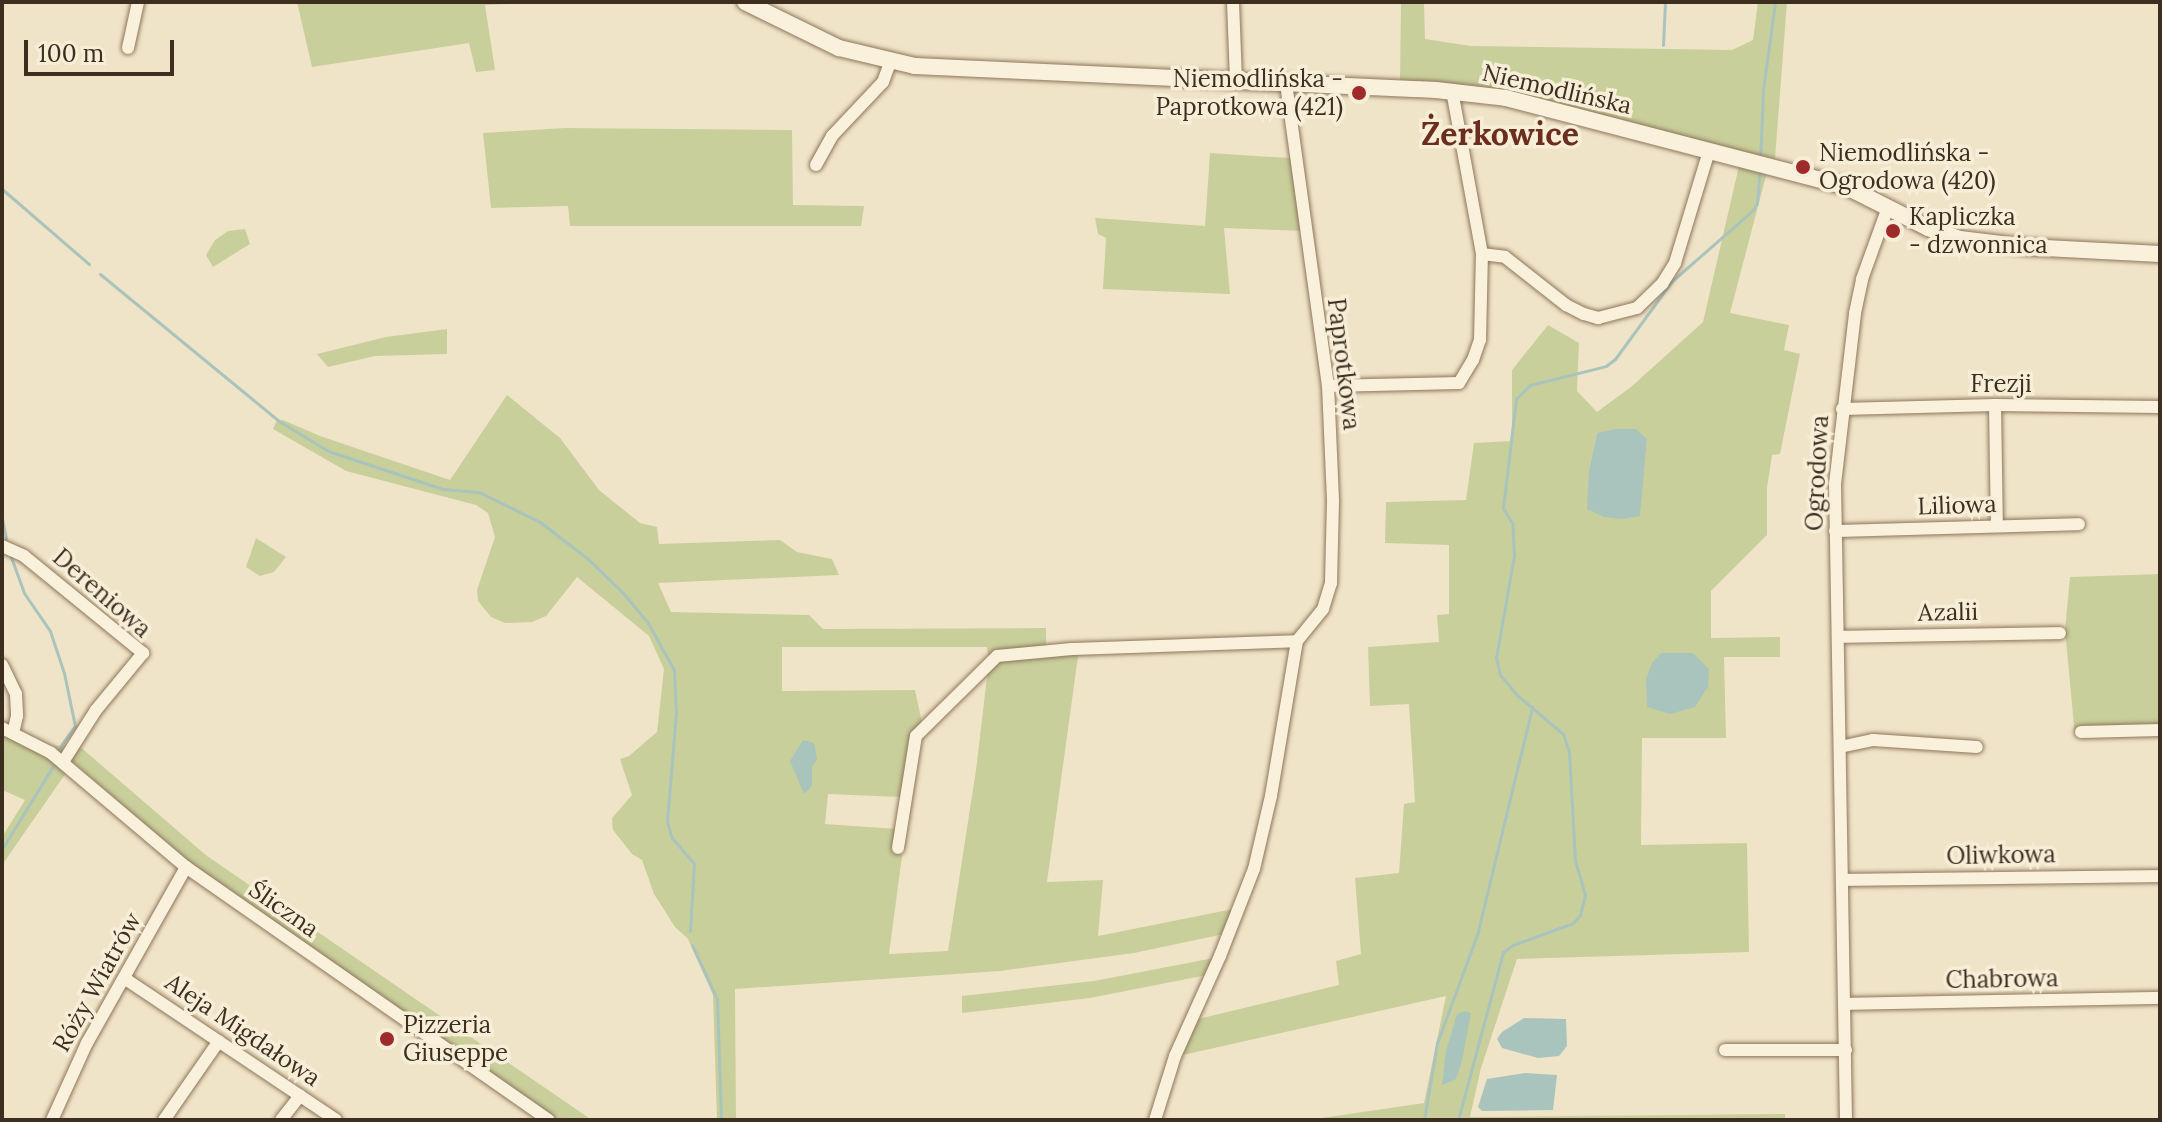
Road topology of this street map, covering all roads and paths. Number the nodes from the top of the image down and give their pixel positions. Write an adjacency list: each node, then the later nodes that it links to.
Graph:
1 (138, 2): 4 (street)
2 (745, 2): 5 (main road, Niemodlińska)
3 (1233, 2): 6 (street)
4 (128, 48)
5 (890, 63): 6 (main road, Niemodlińska); 10 (street)
6 (1236, 81): 7 (main road, Niemodlińska)
7 (1286, 83): 8 (main road, Niemodlińska); 14 (street, Paprotkowa)
8 (1452, 91): 9 (main road, Niemodlińska); 12 (street)
9 (1709, 151): 11 (main road, Niemodlińska); 12 (street)
10 (816, 165)
11 (1888, 207): 13 (main road, Niemodlińska); 17 (street, Ogrodowa)
12 (1482, 254): 14 (street)
13 (2160, 254)
14 (1328, 386): 24 (street, Paprotkowa)
15 (1995, 405): 16 (street, Frezji); 17 (street, Frezji); 19 (street)
16 (2160, 407)
17 (1842, 409): 20 (street, Ogrodowa)
18 (2079, 524): 19 (street, Liliowa)
19 (1997, 526): 20 (street, Liliowa)
20 (1835, 531): 23 (street, Ogrodowa)
21 (2, 546): 31 (street, Dereniowa)
22 (2060, 633): 23 (street, Azalii)
23 (1838, 637): 29 (street, Ogrodowa)
24 (1297, 641): 32 (street); 48 (street, Paprotkowa)
25 (2, 665): 27 (street)
26 (2160, 730): 28 (street)
27 (7, 731): 31 (street, Śliczna)
28 (2081, 732)
29 (1840, 747): 30 (street); 35 (street, Ogrodowa)
30 (1977, 747)
31 (63, 762): 33 (street, Śliczna)
32 (898, 848)
33 (186, 867): 36 (street, Róży Wiatrów); 43 (street, Śliczna)
34 (2160, 876): 35 (street, Oliwkowa)
35 (1842, 880): 38 (street, Ogrodowa)
36 (124, 978): 39 (street, Aleja Migdałowa); 44 (street, Róży Wiatrów)
37 (2160, 998): 38 (street, Chabrowa)
38 (1845, 1004): 41 (street, Ogrodowa)
39 (219, 1041): 42 (street, Aleja Migdałowa); 45 (street)
40 (1725, 1050): 41 (street)
41 (1846, 1050): 49 (street, Ogrodowa)
42 (300, 1096): 46 (street); 47 (street, Aleja Migdałowa)
43 (539, 1118)
44 (52, 1120)
45 (164, 1120)
46 (281, 1120)
47 (336, 1120)
48 (1155, 1120)
49 (1846, 1120)

